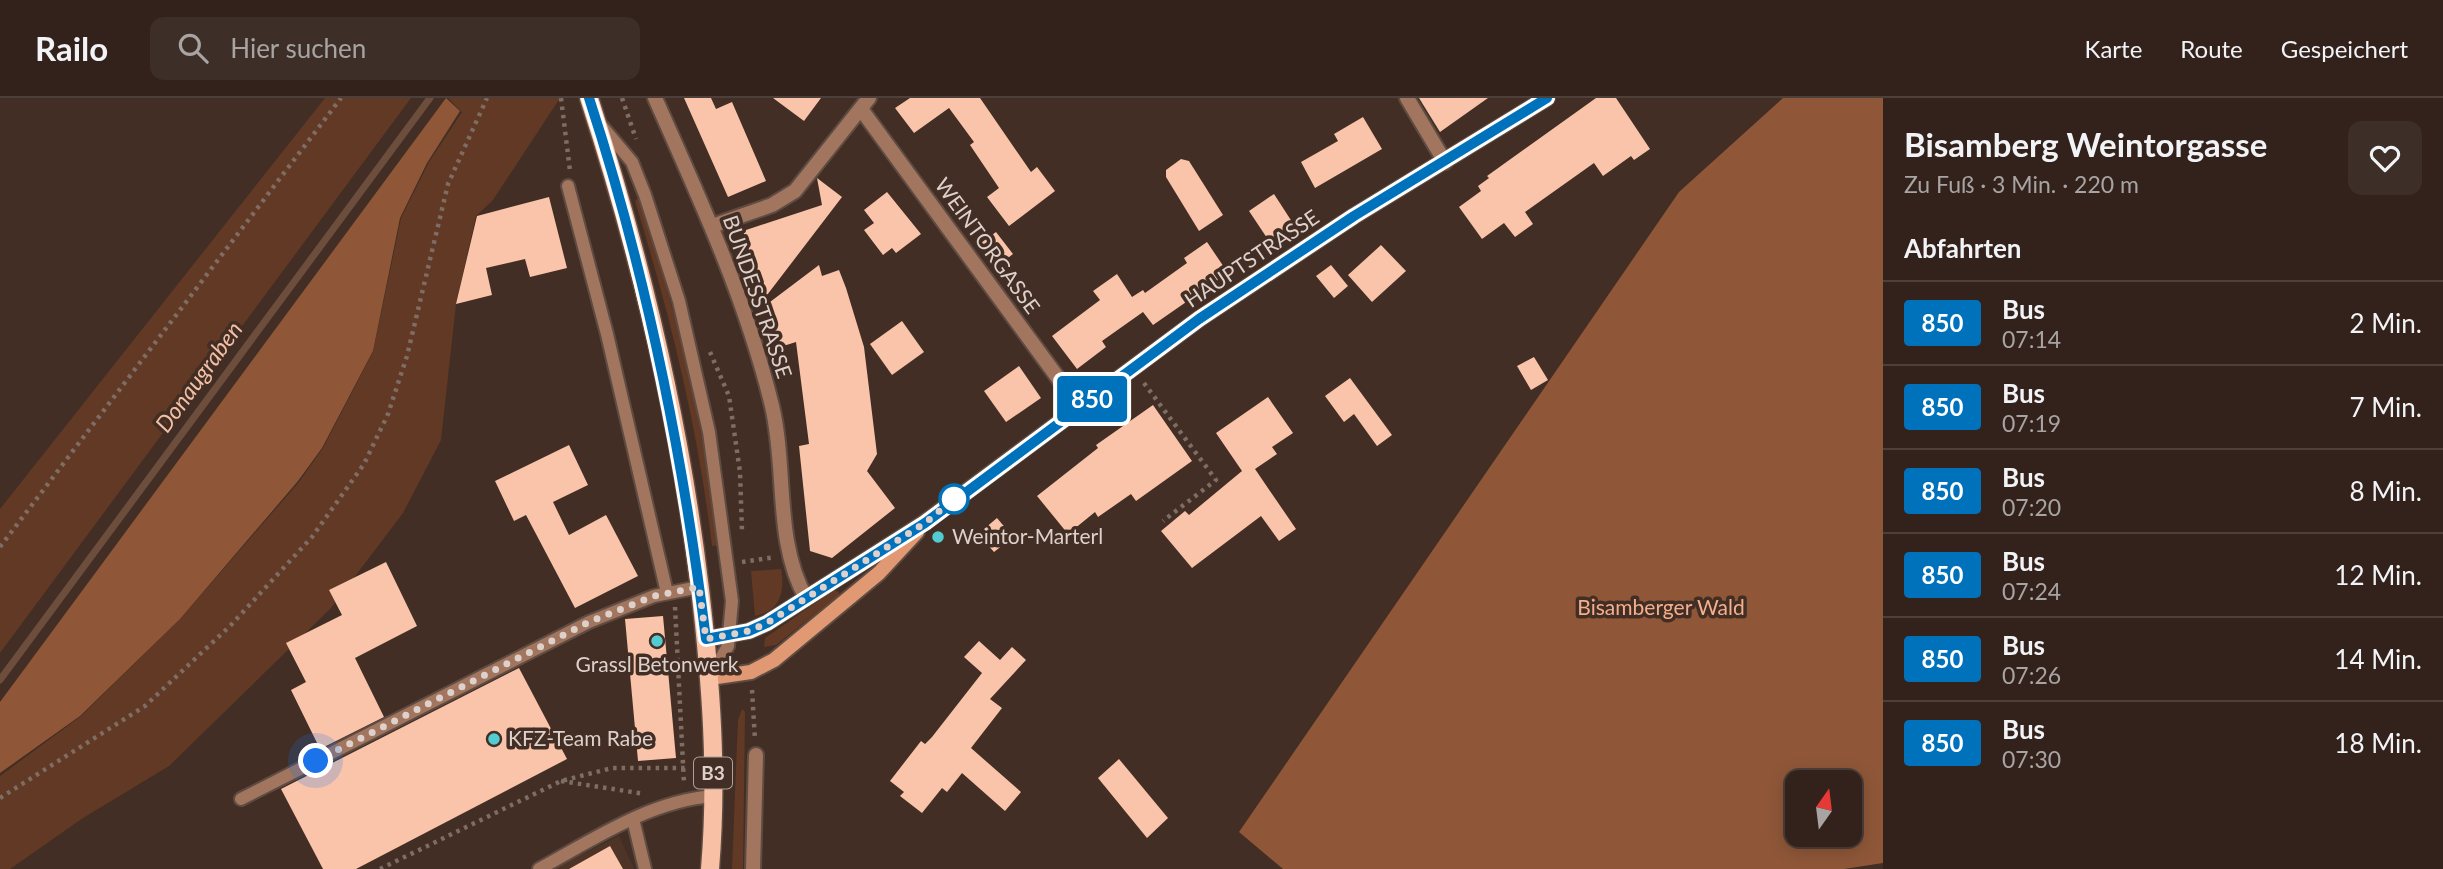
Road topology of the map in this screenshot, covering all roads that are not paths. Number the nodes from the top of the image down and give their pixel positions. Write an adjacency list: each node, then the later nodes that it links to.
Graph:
1 (589, 98): 6 (main road, B3)
2 (655, 98): 9 (street, BUNDESSTRASSE)
3 (1407, 98): 7 (street)
4 (1547, 98): 7 (main road, HAUPTSTRASSE)
5 (865, 104): 9 (street); 10 (street, WEINTORGASSE)
6 (597, 121): 12 (main road, B3); 15 (lane)
7 (1445, 162): 10 (main road, HAUPTSTRASSE)
8 (568, 186): 13 (lane)
9 (712, 226): 14 (street, BUNDESSTRASSE)
10 (1080, 408): 11 (main road, HAUPTSTRASSE)
11 (925, 523): 14 (main road, HAUPTSTRASSE); 17 (main road, HAUPTSTRASSE)
12 (699, 587): 13 (lane); 16 (main road, B3)
13 (670, 592): 20 (lane)
14 (806, 598): 15 (main road, HAUPTSTRASSE)
15 (731, 634): 16 (main road, HAUPTSTRASSE); 17 (lane)
16 (706, 639): 17 (main road, B3)
17 (710, 678): 19 (main road, B3)
18 (756, 755): 25 (street)
19 (713, 796): 21 (lane); 24 (main road, B3)
20 (241, 799)
21 (634, 819): 22 (lane); 23 (lane)
22 (539, 869)
23 (645, 869)
24 (710, 869)
25 (753, 869)

